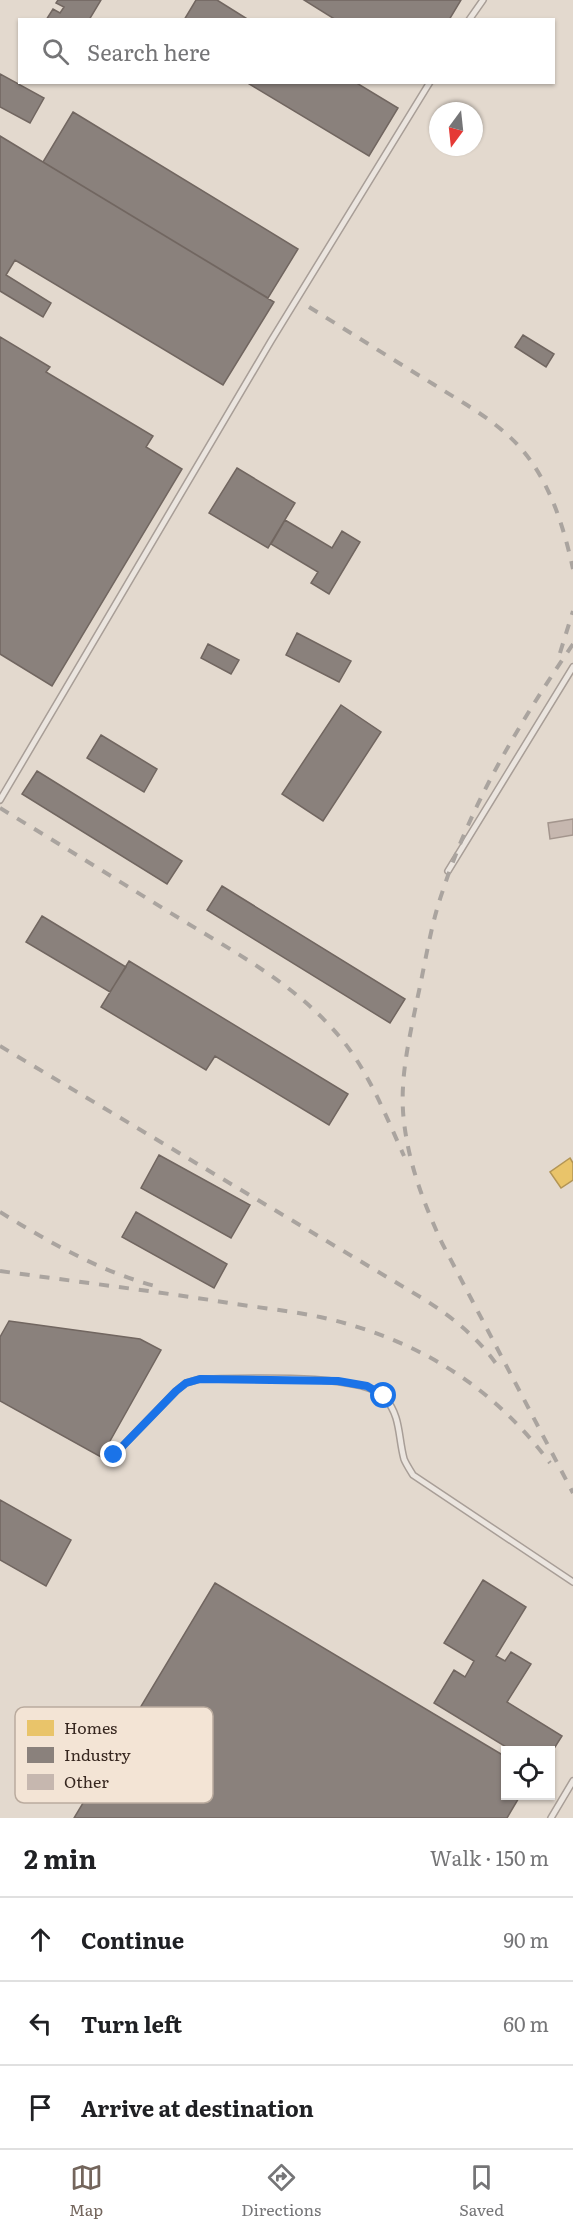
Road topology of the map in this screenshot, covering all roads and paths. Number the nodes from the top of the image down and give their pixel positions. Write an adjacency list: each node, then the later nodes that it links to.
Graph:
1 (483, 0): 2 (lane)
2 (470, 18)
3 (429, 84): 5 (lane)
4 (573, 666): 6 (lane)
5 (0, 800)
6 (448, 871)
7 (114, 1455): 8 (lane)
8 (573, 1582)
9 (573, 1781): 10 (lane)
10 (551, 1818)

